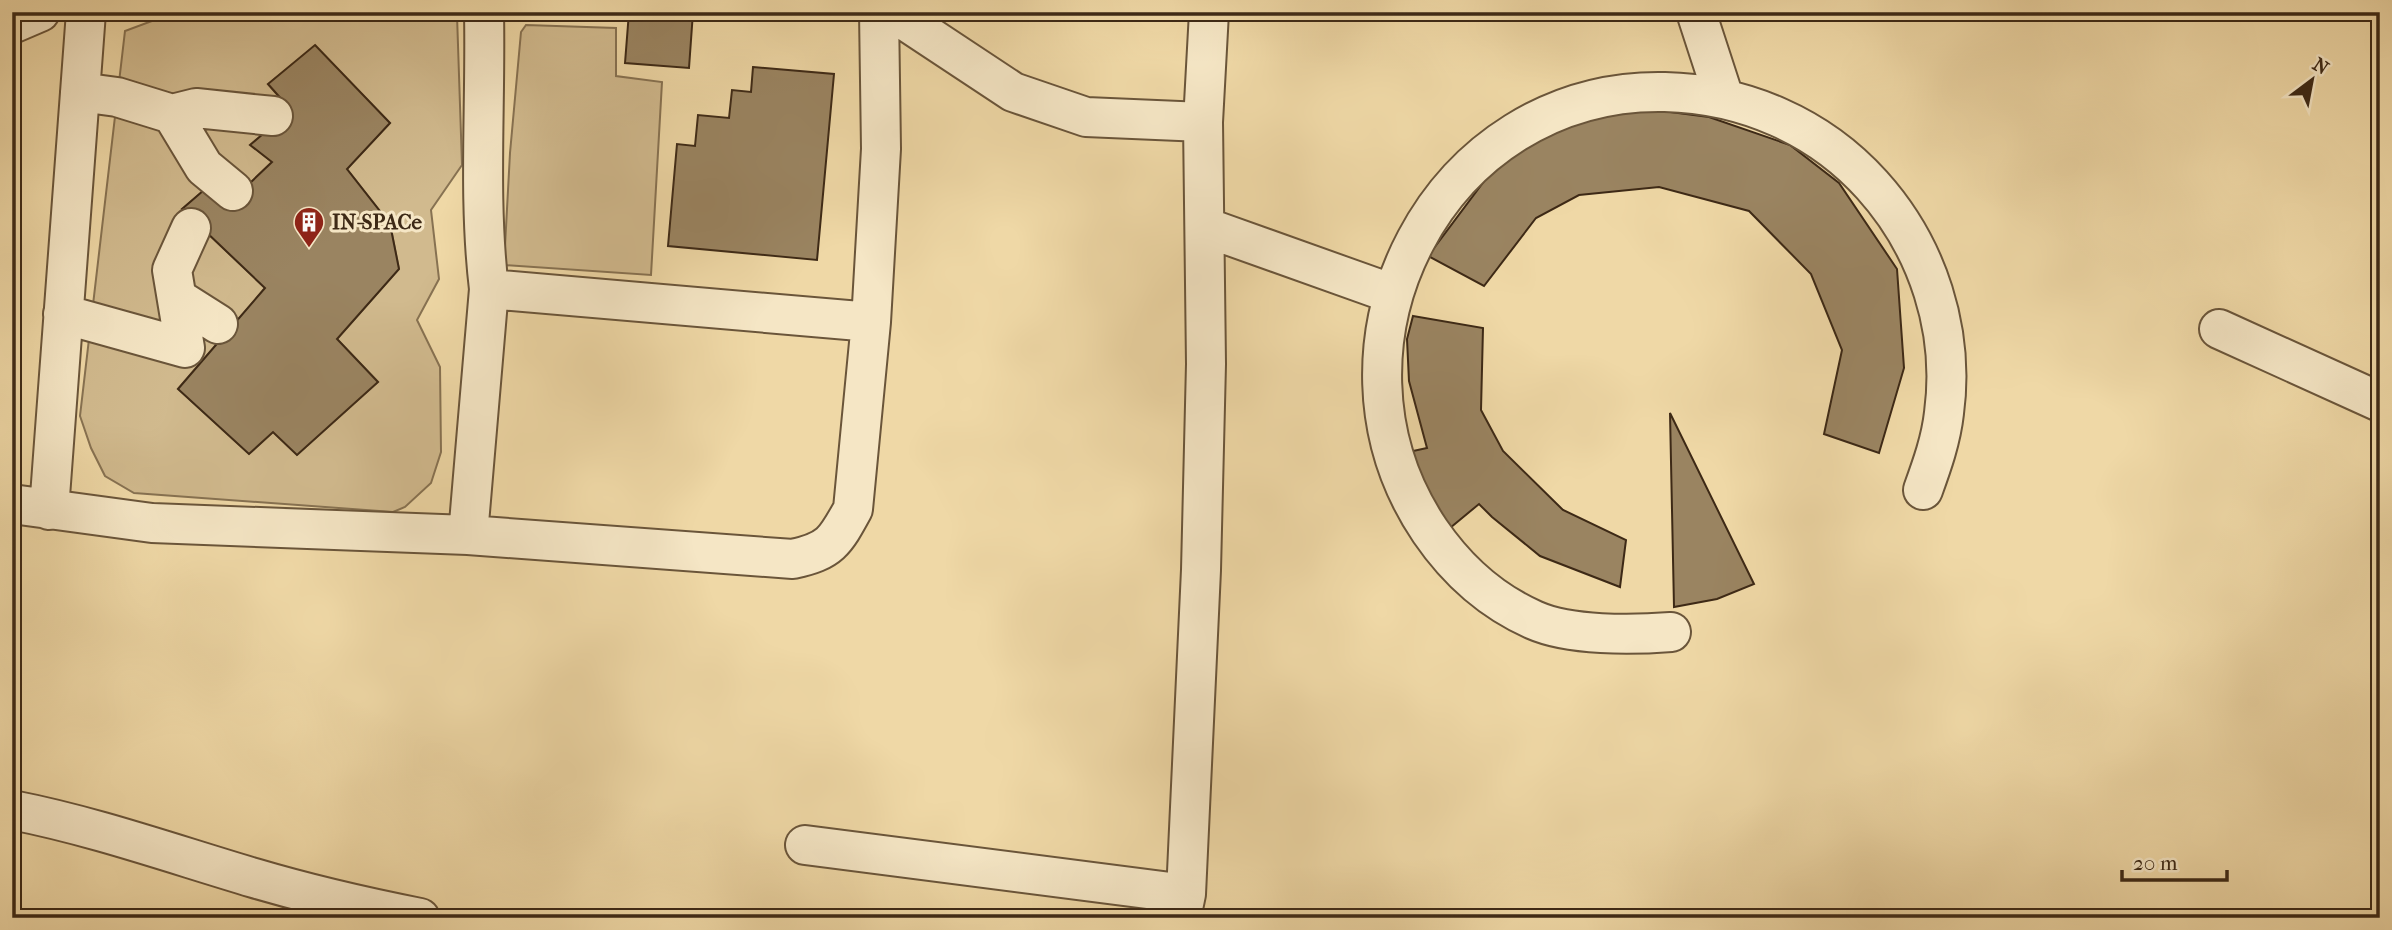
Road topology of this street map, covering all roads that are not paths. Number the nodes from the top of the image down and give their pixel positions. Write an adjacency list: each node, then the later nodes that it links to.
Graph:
1 (40, 12): 8 (street)
2 (86, 12): 9 (street)
3 (484, 12): 17 (street)
4 (880, 12): 21 (street)
5 (892, 12): 13 (street)
6 (1209, 12): 13 (street)
7 (1696, 12): 10 (street)
8 (12, 24)
9 (80, 92): 11 (street); 20 (street)
10 (1724, 99): 18 (street); 25 (street)
11 (172, 114): 12 (street); 14 (street)
12 (273, 116)
13 (1203, 122): 15 (street)
14 (233, 191)
15 (1205, 227): 18 (street); 32 (street)
16 (191, 228): 19 (street)
17 (489, 289): 21 (street); 28 (street)
18 (1393, 294): 29 (street)
19 (177, 298): 20 (street); 22 (street)
20 (63, 314): 27 (street)
21 (871, 322): 28 (street)
22 (218, 324)
23 (2220, 329): 24 (street)
24 (2380, 402)
25 (1923, 490)
26 (12, 504): 27 (street)
27 (49, 510): 28 (street)
28 (468, 535)
29 (1671, 632)
30 (12, 810): 33 (street)
31 (805, 845): 32 (street)
32 (1183, 906)
33 (420, 918)

